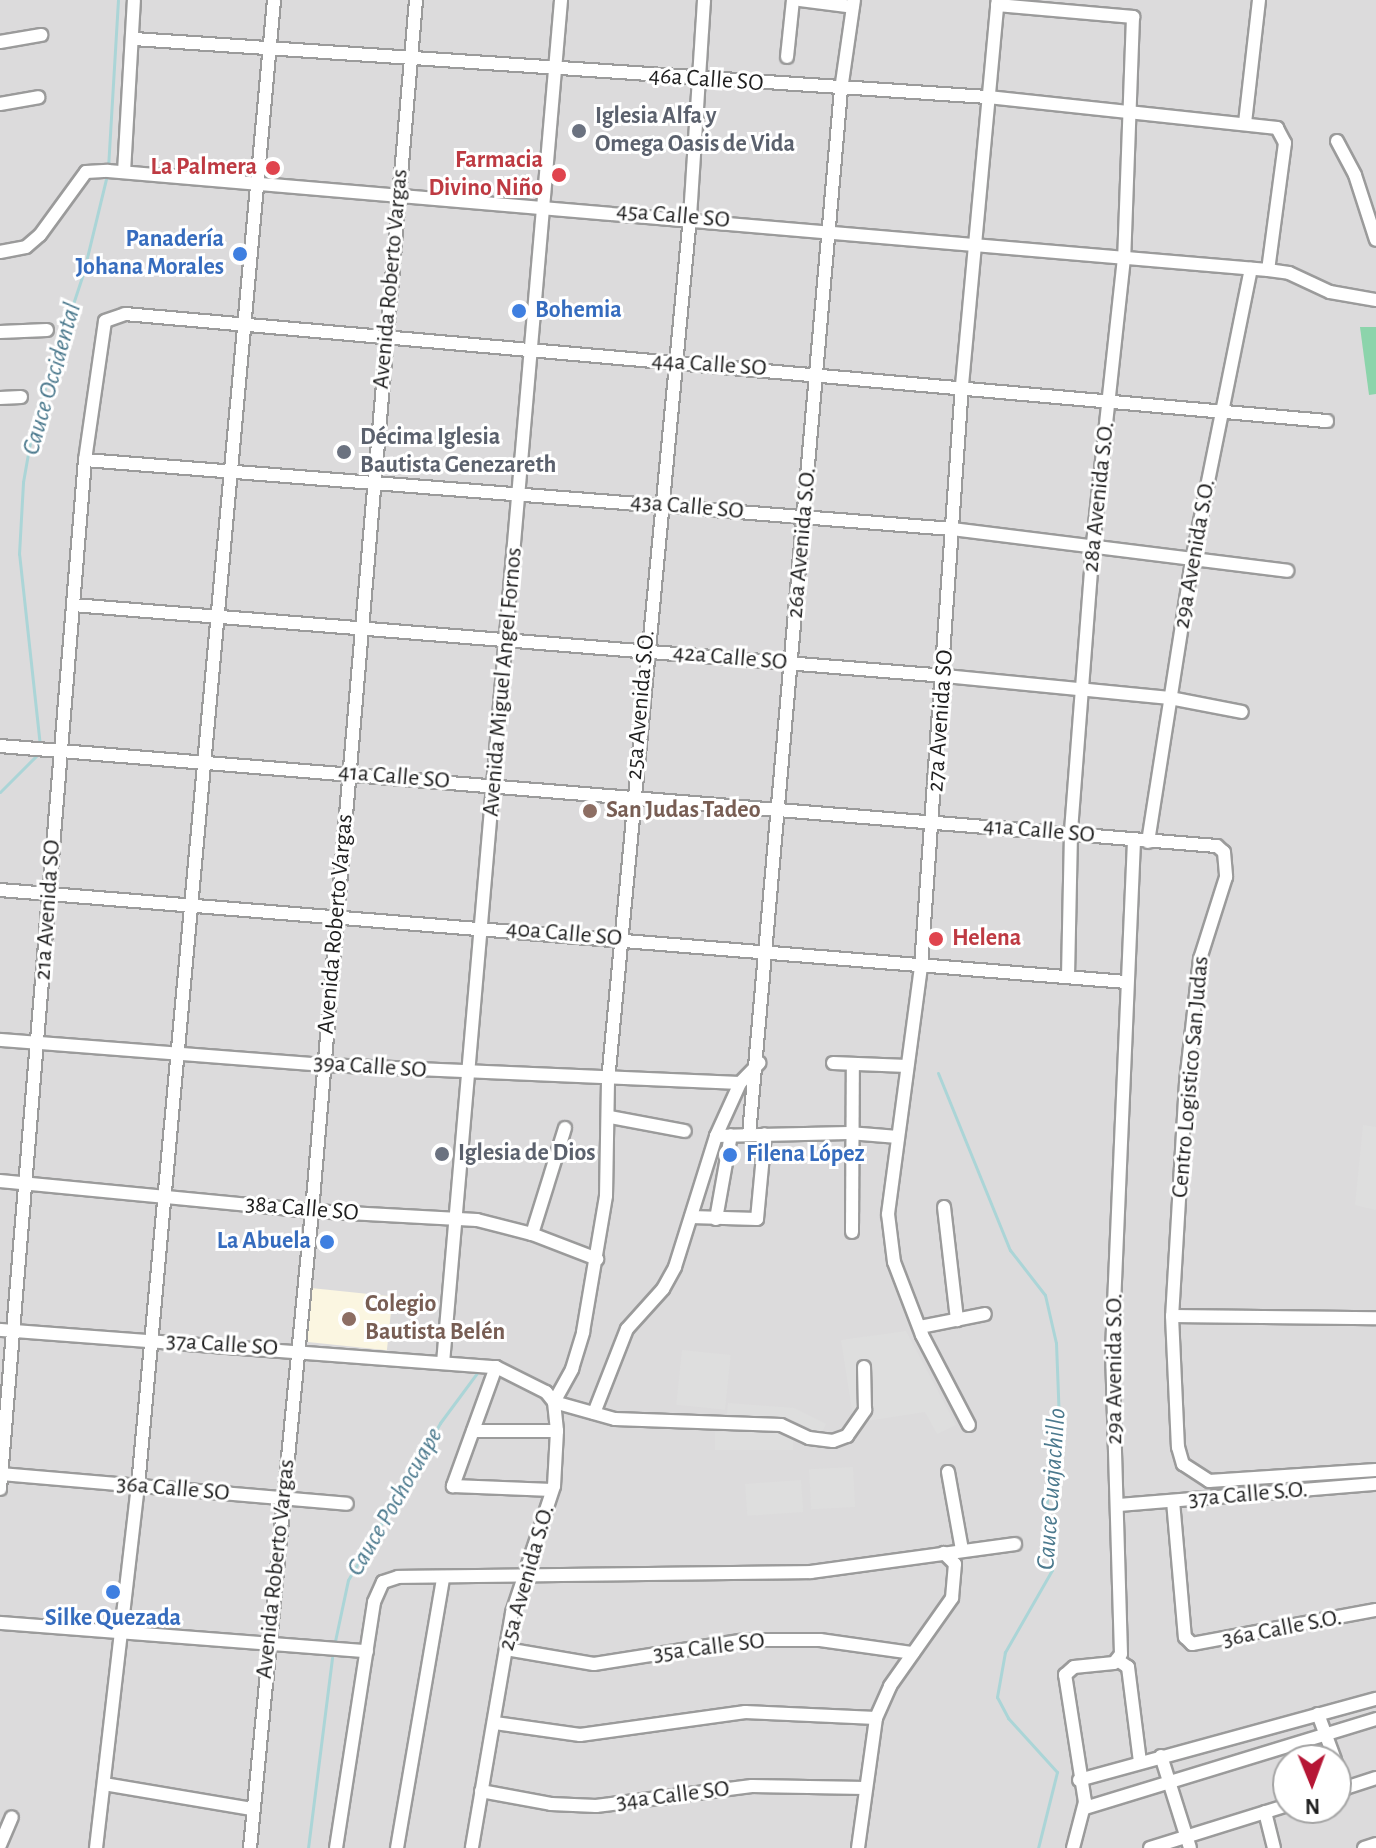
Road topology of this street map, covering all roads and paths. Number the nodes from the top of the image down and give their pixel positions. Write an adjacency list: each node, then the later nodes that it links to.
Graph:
1 (134, 0): 12 (street)
2 (274, 0): 14 (street)
3 (416, 0): 15 (street, Avenida Roberto Vargas)
4 (561, 0): 17 (street, Avenida Miguel Angel Fornos)
5 (704, 0): 18 (street, 25a Avenida S.O.)
6 (793, 0): 16 (street)
7 (800, 0): 10 (street)
8 (1259, 0): 24 (street)
9 (998, 3): 21 (street, 27a Avenida SO); 23 (street, 28a Avenida S.O.)
10 (854, 4): 19 (street, 26a Avenida S.O.)
11 (41, 35): 13 (street)
12 (134, 39): 14 (street, 46a Calle SO); 26 (street)
13 (0, 42)
14 (269, 49): 15 (street, 46a Calle SO); 27 (street)
15 (411, 57): 17 (street, 46a Calle SO); 28 (street, Avenida Roberto Vargas)
16 (787, 57)
17 (555, 69): 18 (street, 46a Calle SO); 29 (street, Avenida Miguel Angel Fornos)
18 (701, 80): 19 (street, 46a Calle SO); 30 (street, 25a Avenida S.O.)
19 (841, 90): 21 (street, 46a Calle SO); 31 (street, 26a Avenida S.O.)
20 (38, 97): 22 (street)
21 (988, 97): 23 (street, 46a Calle SO); 33 (street, 27a Avenida SO)
22 (0, 104)
23 (1130, 108): 24 (street, 46a Calle SO); 35 (street, 28a Avenida S.O.)
24 (1245, 123): 37 (street, 46a Calle SO)
25 (1337, 141): 32 (street)
26 (124, 172): 27 (street, 45a Calle SO); 34 (street, 45a Calle SO)
27 (257, 182): 28 (street, 45a Calle SO); 39 (street)
28 (398, 192): 29 (street, 45a Calle SO); 43 (street, Avenida Roberto Vargas)
29 (543, 204): 30 (street, 45a Calle SO); 44 (street, Avenida Miguel Angel Fornos)
30 (690, 217): 31 (street, 45a Calle SO); 45 (street, 25a Avenida S.O.)
31 (829, 231): 33 (street, 45a Calle SO); 46 (street, 26a Avenida S.O.)
32 (1376, 240)
33 (977, 244): 35 (street, 45a Calle SO); 47 (street, 27a Avenida SO)
34 (0, 252)
35 (1124, 258): 36 (street, 45a Calle SO); 50 (street, 28a Avenida S.O.)
36 (1251, 269): 37 (street, 45a Calle SO); 51 (street, 29a Avenida S.O.)
37 (1268, 270): 38 (street, 45a Calle SO)
38 (1376, 300)
39 (245, 324): 41 (street, 44a Calle SO); 43 (street, 44a Calle SO); 54 (street)
40 (47, 330): 42 (street)
41 (100, 331): 53 (street, 21a Avenida SO)
42 (0, 332)
43 (385, 338): 44 (street, 44a Calle SO); 55 (street, Avenida Roberto Vargas)
44 (531, 351): 45 (street, 44a Calle SO); 56 (street, Avenida Miguel Angel Fornos)
45 (674, 362): 46 (street, 44a Calle SO); 57 (street, 25a Avenida S.O.)
46 (816, 373): 47 (street, 44a Calle SO); 58 (street, 26a Avenida S.O.)
47 (962, 385): 50 (street, 44a Calle SO); 59 (street, 27a Avenida SO)
48 (21, 397): 49 (street)
49 (0, 398)
50 (1110, 399): 51 (street, 44a Calle SO); 60 (street, 28a Avenida S.O.)
51 (1222, 408): 52 (street, 44a Calle SO); 61 (street, 29a Avenida S.O.)
52 (1327, 421)
53 (85, 460): 54 (street, 43a Calle SO); 63 (street, 21a Avenida SO)
54 (232, 472): 55 (street, 43a Calle SO); 64 (street)
55 (373, 483): 56 (street, 43a Calle SO); 65 (street, Avenida Roberto Vargas)
56 (519, 494): 57 (street, 43a Calle SO); 66 (street, Avenida Miguel Angel Fornos)
57 (661, 505): 58 (street, 43a Calle SO); 67 (street, 25a Avenida S.O.)
58 (805, 517): 59 (street, 43a Calle SO); 68 (street, 26a Avenida S.O.)
59 (952, 529): 60 (street, 43a Calle SO); 69 (street, 27a Avenida SO)
60 (1093, 545): 61 (street, 43a Calle SO); 70 (street, 28a Avenida S.O.)
61 (1193, 556): 62 (street, 43a Calle SO); 71 (street, 29a Avenida S.O.)
62 (1287, 571)
63 (73, 605): 64 (street, 42a Calle SO); 74 (street, 21a Avenida SO)
64 (219, 618): 65 (street, 42a Calle SO); 75 (street)
65 (361, 629): 66 (street, 42a Calle SO); 76 (street, Avenida Roberto Vargas)
66 (506, 640): 67 (street, 42a Calle SO); 77 (street, Avenida Miguel Angel Fornos)
67 (645, 651): 68 (street, 42a Calle SO); 78 (street, 25a Avenida S.O.)
68 (792, 663): 69 (street, 42a Calle SO); 79 (street, 26a Avenida S.O.)
69 (945, 676): 70 (street, 42a Calle SO); 80 (street, 27a Avenida SO)
70 (1082, 691): 71 (street, 42a Calle SO); 81 (street, 28a Avenida S.O.)
71 (1170, 698): 72 (street, 42a Calle SO); 82 (street, 29a Avenida S.O.)
72 (1242, 712)
73 (0, 746): 74 (street, 41a Calle SO)
74 (61, 749): 75 (street, 41a Calle SO); 85 (street, 21a Avenida SO)
75 (206, 762): 76 (street, 41a Calle SO); 86 (street)
76 (349, 773): 77 (street, 41a Calle SO); 87 (street, Avenida Roberto Vargas)
77 (494, 785): 78 (street, 41a Calle SO); 88 (street, Avenida Miguel Angel Fornos)
78 (633, 797): 79 (street, 41a Calle SO); 89 (street, 25a Avenida S.O.)
79 (776, 808): 80 (street, 41a Calle SO); 90 (street, 26a Avenida S.O.)
80 (934, 822): 81 (street, 41a Calle SO); 91 (street, 27a Avenida SO)
81 (1071, 833): 82 (street, 41a Calle SO); 92 (street, 28a Avenida S.O.)
82 (1141, 841): 83 (street, 41a Calle SO); 93 (street, 29a Avenida S.O.)
83 (1217, 846): 126 (street, Centro Logistico San Judas)
84 (0, 890): 85 (street, 40a Calle SO)
85 (50, 894): 86 (street, 40a Calle SO); 95 (street, 21a Avenida SO)
86 (192, 905): 87 (street, 40a Calle SO); 96 (street)
87 (335, 916): 88 (street, 40a Calle SO); 100 (street, Avenida Roberto Vargas)
88 (480, 928): 89 (street, 40a Calle SO); 102 (street, Avenida Miguel Angel Fornos)
89 (621, 939): 90 (street, 40a Calle SO); 103 (street, 25a Avenida S.O.)
90 (762, 950): 91 (street, 40a Calle SO); 97 (street, 26a Avenida S.O.)
91 (921, 967): 92 (street, 40a Calle SO); 101 (street, 27a Avenida SO)
92 (1068, 977): 93 (street, 40a Calle SO)
93 (1127, 982): 151 (street, 29a Avenida S.O.)
94 (0, 1040): 95 (street, 39a Calle SO)
95 (38, 1043): 96 (street, 39a Calle SO); 115 (street, 21a Avenida SO)
96 (179, 1050): 100 (street, 39a Calle SO); 116 (street)
97 (759, 1063): 104 (street); 111 (street, 26a Avenida S.O.)
98 (833, 1063): 99 (street)
99 (853, 1064): 101 (street); 108 (street)
100 (325, 1065): 102 (street, 39a Calle SO); 118 (street, Avenida Roberto Vargas)
101 (907, 1066): 113 (street, 27a Avenida SO)
102 (467, 1074): 103 (street, 39a Calle SO); 121 (street, Avenida Miguel Angel Fornos)
103 (608, 1081): 104 (street, 39a Calle SO); 105 (street, 25a Avenida S.O.)
104 (740, 1083): 112 (street)
105 (610, 1117): 107 (street); 124 (street, 25a Avenida S.O.)
106 (565, 1128): 123 (street)
107 (685, 1131)
108 (849, 1133): 109 (street); 113 (street); 122 (street)
109 (765, 1134): 111 (street); 120 (street)
110 (731, 1135): 111 (street); 112 (street); 120 (street)
111 (749, 1135)
112 (716, 1136): 119 (street)
113 (898, 1137): 129 (street, 27a Avenida SO)
114 (0, 1181): 115 (street, 38a Calle SO)
115 (25, 1183): 116 (street, 38a Calle SO); 130 (street, 21a Avenida SO)
116 (163, 1196): 118 (street, 38a Calle SO); 131 (street)
117 (944, 1207): 128 (street)
118 (312, 1211): 121 (street, 38a Calle SO); 132 (street, Avenida Roberto Vargas)
119 (691, 1217): 120 (street); 137 (street)
120 (716, 1219)
121 (454, 1221): 123 (street, 38a Calle SO); 133 (street, Avenida Miguel Angel Fornos)
122 (852, 1232)
123 (532, 1234): 124 (street, 38a Calle SO)
124 (597, 1259): 136 (street, 25a Avenida S.O.)
125 (985, 1314): 128 (street)
126 (1172, 1316): 127 (street); 141 (street, Centro Logistico San Judas)
127 (1376, 1318)
128 (957, 1320): 129 (street)
129 (920, 1327): 138 (street, 27a Avenida SO)
130 (7, 1330): 131 (street, 37a Calle SO); 143 (street, 21a Avenida SO)
131 (151, 1341): 132 (street, 37a Calle SO); 145 (street)
132 (297, 1350): 133 (street, 37a Calle SO); 148 (street, Avenida Roberto Vargas)
133 (443, 1363): 134 (street)
134 (496, 1367): 136 (street); 139 (street)
135 (864, 1367): 137 (street)
136 (554, 1402): 137 (street); 140 (street, 25a Avenida S.O.)
137 (594, 1413)
138 (969, 1425)
139 (473, 1431): 140 (street); 147 (street)
140 (557, 1431): 147 (street, 25a Avenida S.O.)
141 (1376, 1470)
142 (948, 1472): 153 (street)
143 (1, 1474): 145 (street, 36a Calle SO); 146 (street, 21a Avenida SO)
144 (1376, 1484): 149 (street, 37a Calle S.O.)
145 (138, 1486): 148 (street, 36a Calle SO); 159 (street)
146 (0, 1489)
147 (552, 1490): 155 (street, 25a Avenida S.O.)
148 (284, 1499): 150 (street, 36a Calle SO); 160 (street, Avenida Roberto Vargas)
149 (1173, 1501): 151 (street, 37a Calle S.O.); 157 (street, 36a Calle S.O.)
150 (347, 1504)
151 (1119, 1505): 164 (street, 29a Avenida S.O.)
152 (1015, 1544): 153 (street)
153 (962, 1550): 154 (street)
154 (944, 1553): 155 (street); 163 (street)
155 (526, 1577): 156 (street); 161 (street, 25a Avenida S.O.)
156 (443, 1578): 162 (street); 192 (street)
157 (1376, 1610)
158 (0, 1623): 159 (street)
159 (123, 1631): 160 (street); 177 (street)
160 (268, 1644): 162 (street); 182 (street, Avenida Roberto Vargas)
161 (506, 1649): 163 (street, 35a Calle SO); 169 (street, 25a Avenida S.O.)
162 (367, 1651): 191 (street)
163 (913, 1653): 167 (street)
164 (1119, 1661): 173 (street, 29a Avenida S.O.); 175 (street)
165 (1376, 1699): 166 (street)
166 (1318, 1714): 170 (street); 172 (street)
167 (876, 1718): 169 (street); 179 (street)
168 (1376, 1719): 170 (street)
169 (495, 1723): 180 (street, 25a Avenida S.O.)
170 (1327, 1736): 171 (street); 176 (street)
171 (1330, 1744)
172 (1161, 1756): 173 (street); 176 (street)
173 (1140, 1762): 175 (street)
174 (1376, 1778): 178 (street)
175 (1079, 1780): 181 (street)
176 (1170, 1782): 181 (street); 186 (street)
177 (104, 1784): 182 (street); 189 (street)
178 (1352, 1786)
179 (865, 1788): 180 (street, 34a Calle SO); 194 (street)
180 (481, 1791): 193 (street, 25a Avenida S.O.)
181 (1085, 1808): 195 (street)
182 (252, 1809): 190 (street, Avenida Roberto Vargas)
183 (1272, 1810): 184 (street)
184 (1265, 1812): 186 (street); 197 (street)
185 (12, 1817): 188 (street)
186 (1189, 1842): 196 (street)
187 (1376, 1844): 198 (street)
188 (0, 1845)
189 (96, 1848)
190 (250, 1848)
191 (336, 1848)
192 (397, 1848)
193 (472, 1848)
194 (858, 1848)
195 (1073, 1848)
196 (1150, 1848)
197 (1274, 1848)
198 (1364, 1848)

